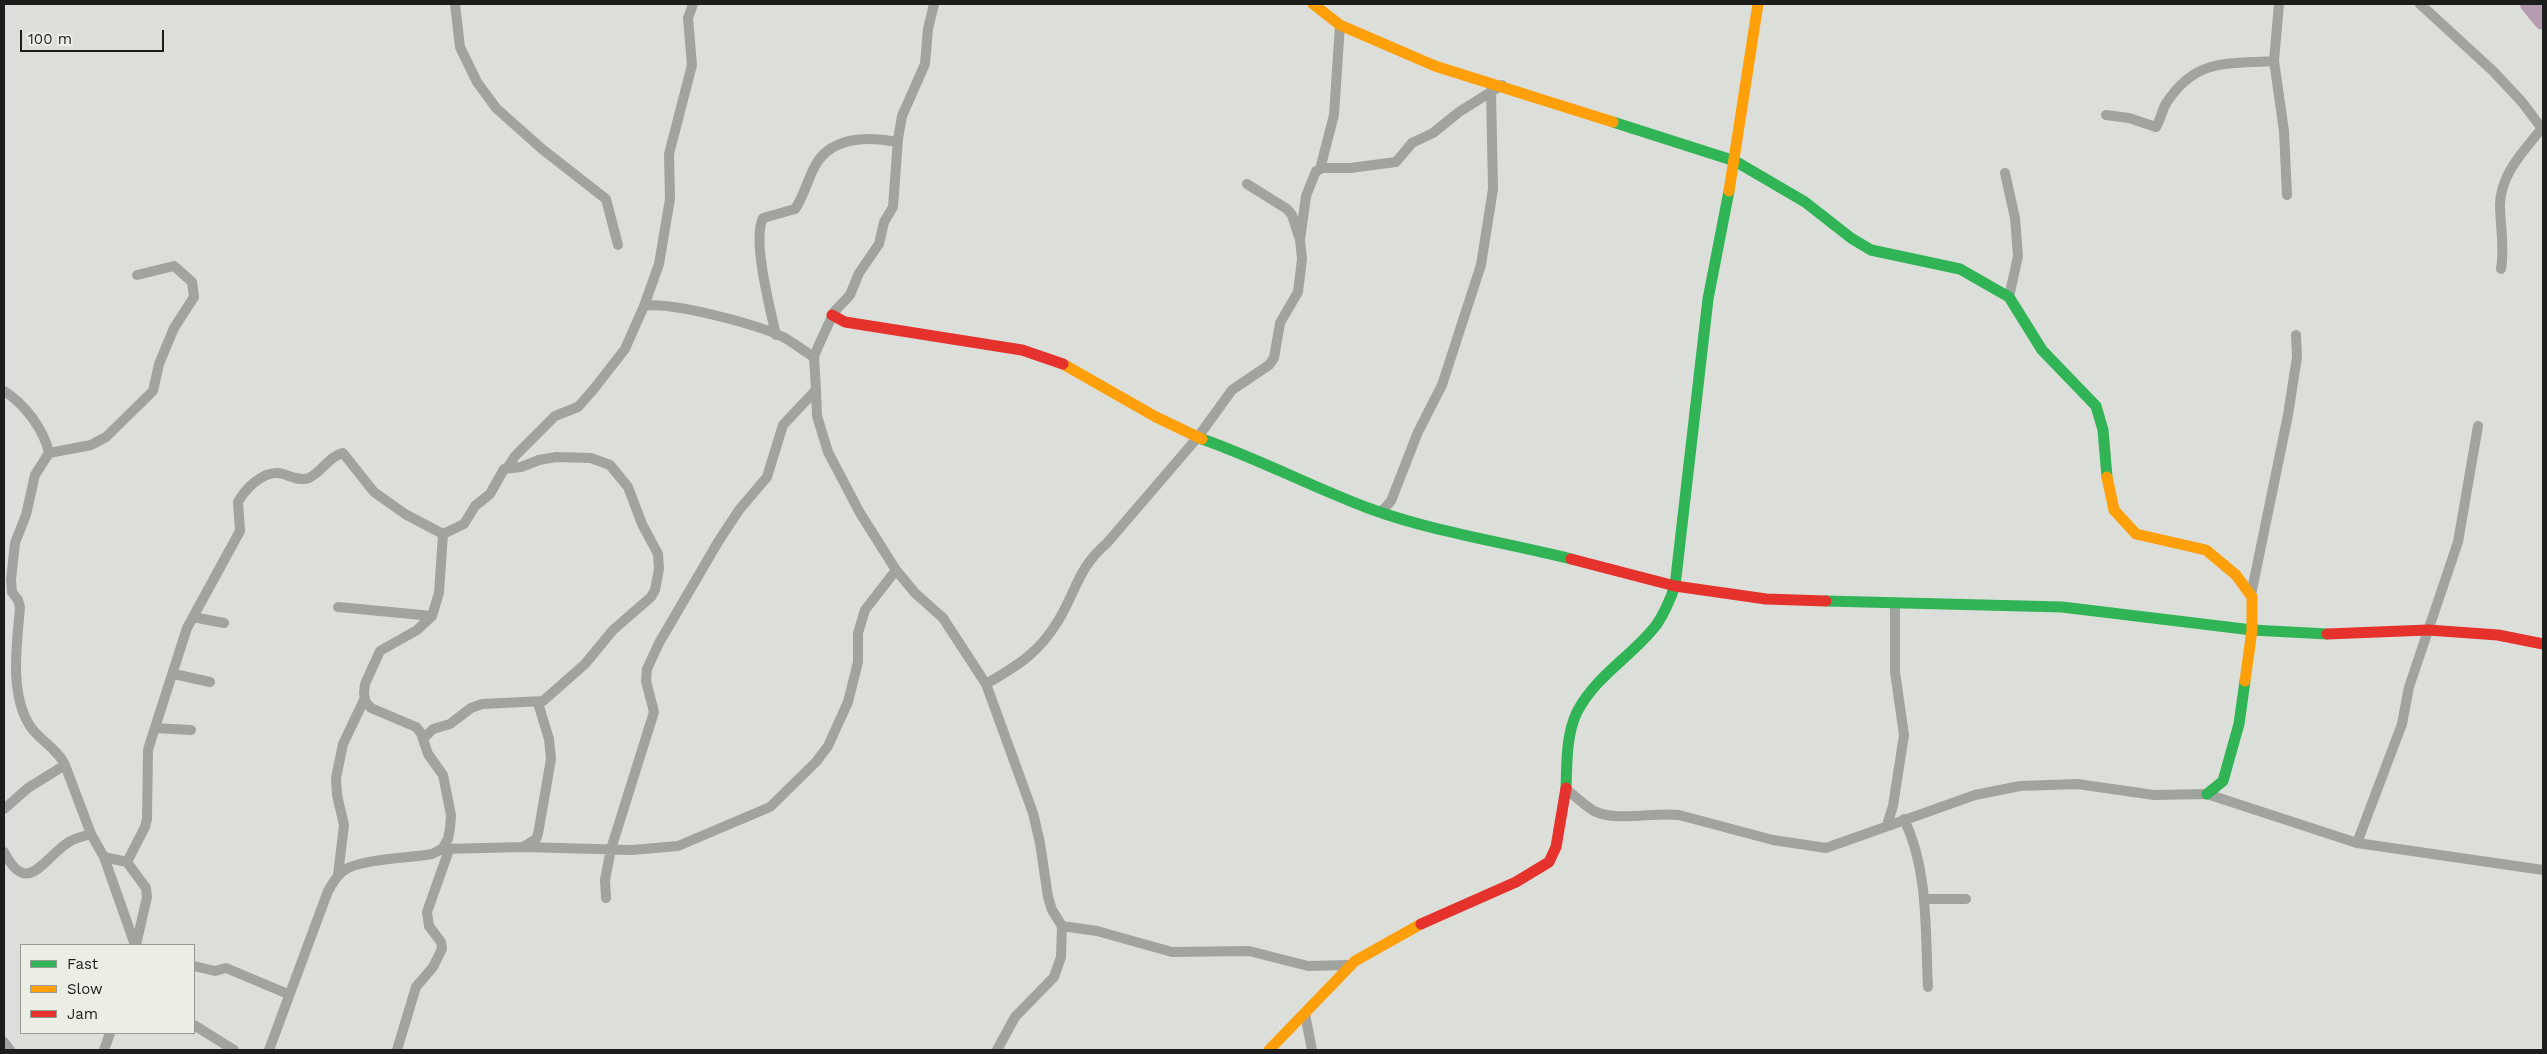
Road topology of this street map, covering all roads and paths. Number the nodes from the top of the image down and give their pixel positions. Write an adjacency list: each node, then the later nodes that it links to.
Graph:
1 (455, 4): 21 (street)
2 (693, 4): 25 (street)
3 (934, 4): 14 (street)
4 (1312, 4): 8 (street)
5 (1758, 4): 15 (street)
6 (2279, 4): 9 (street)
7 (2420, 4): 13 (street)
8 (1340, 25): 10 (street); 16 (street)
9 (2274, 61): 12 (street); 19 (street)
10 (1502, 85): 11 (street); 15 (street)
11 (1491, 91): 16 (street); 36 (street)
12 (2106, 114)
13 (2543, 129): 22 (street)
14 (897, 142): 26 (street); 27 (street)
15 (1735, 161): 24 (street); 42 (street)
16 (1316, 171): 20 (street)
17 (2005, 173): 24 (street)
18 (1247, 184): 20 (street)
19 (2287, 195)
20 (1300, 240): 33 (street)
21 (618, 245)
22 (2501, 269)
23 (137, 275): 34 (street)
24 (2010, 297): 43 (street)
25 (644, 306): 27 (street); 35 (street)
26 (832, 315): 29 (street); 33 (street)
27 (776, 335): 29 (street)
28 (2296, 335): 43 (street)
29 (814, 357): 30 (street)
30 (816, 390): 41 (street); 70 (street)
31 (4, 391): 34 (street)
32 (2478, 426): 50 (street)
33 (1198, 438): 36 (street); 54 (street)
34 (49, 454): 39 (street)
35 (508, 467): 37 (street); 56 (street)
36 (1382, 511): 42 (street)
37 (443, 534): 46 (street); 47 (street)
38 (4, 540): 39 (street)
39 (15, 543): 40 (street)
40 (8, 561): 60 (street)
41 (896, 570): 54 (street); 70 (street)
42 (1675, 586): 44 (street); 61 (street)
43 (2250, 595): 49 (street)
44 (1895, 604): 49 (street); 65 (street)
45 (338, 608): 47 (street)
46 (193, 616): 48 (street); 52 (street)
47 (432, 616): 55 (street)
48 (224, 622)
49 (2252, 630): 50 (street); 62 (street)
50 (2428, 630): 51 (street); 67 (street)
51 (2543, 644)
52 (174, 674): 53 (street); 57 (street)
53 (210, 682)
54 (986, 684): 79 (street)
55 (365, 698): 59 (street); 75 (street)
56 (538, 703): 59 (street); 68 (street)
57 (155, 728): 58 (street); 73 (street)
58 (191, 730)
59 (423, 739): 69 (street)
60 (65, 766): 63 (street); 66 (street)
61 (1566, 789): 65 (street); 82 (street)
62 (2207, 794): 64 (street); 67 (street)
63 (4, 809)
64 (1904, 819): 65 (street); 77 (street)
65 (1887, 825)
66 (91, 834): 71 (street); 72 (street)
67 (2357, 843): 74 (street)
68 (523, 847): 69 (street); 70 (street)
69 (445, 849): 75 (street); 94 (street)
70 (611, 849): 76 (street)
71 (4, 852)
72 (104, 857): 73 (street); 81 (street)
73 (127, 862): 80 (street)
74 (2543, 870)
75 (338, 875): 85 (street)
76 (606, 898)
77 (1924, 899): 78 (street); 84 (street)
78 (1966, 899)
79 (1062, 926): 82 (street); 95 (street)
80 (136, 944)
81 (136, 944)
82 (1349, 965): 86 (street)
83 (195, 966): 85 (street)
84 (1928, 987)
85 (288, 994): 93 (street)
86 (1305, 1014): 96 (street); 97 (street)
87 (195, 1026): 90 (street)
88 (110, 1034): 92 (street)
89 (4, 1042): 91 (street)
90 (227, 1049)
91 (10, 1050)
92 (104, 1050)
93 (269, 1050)
94 (396, 1050)
95 (997, 1050)
96 (1269, 1050)
97 (1312, 1050)

